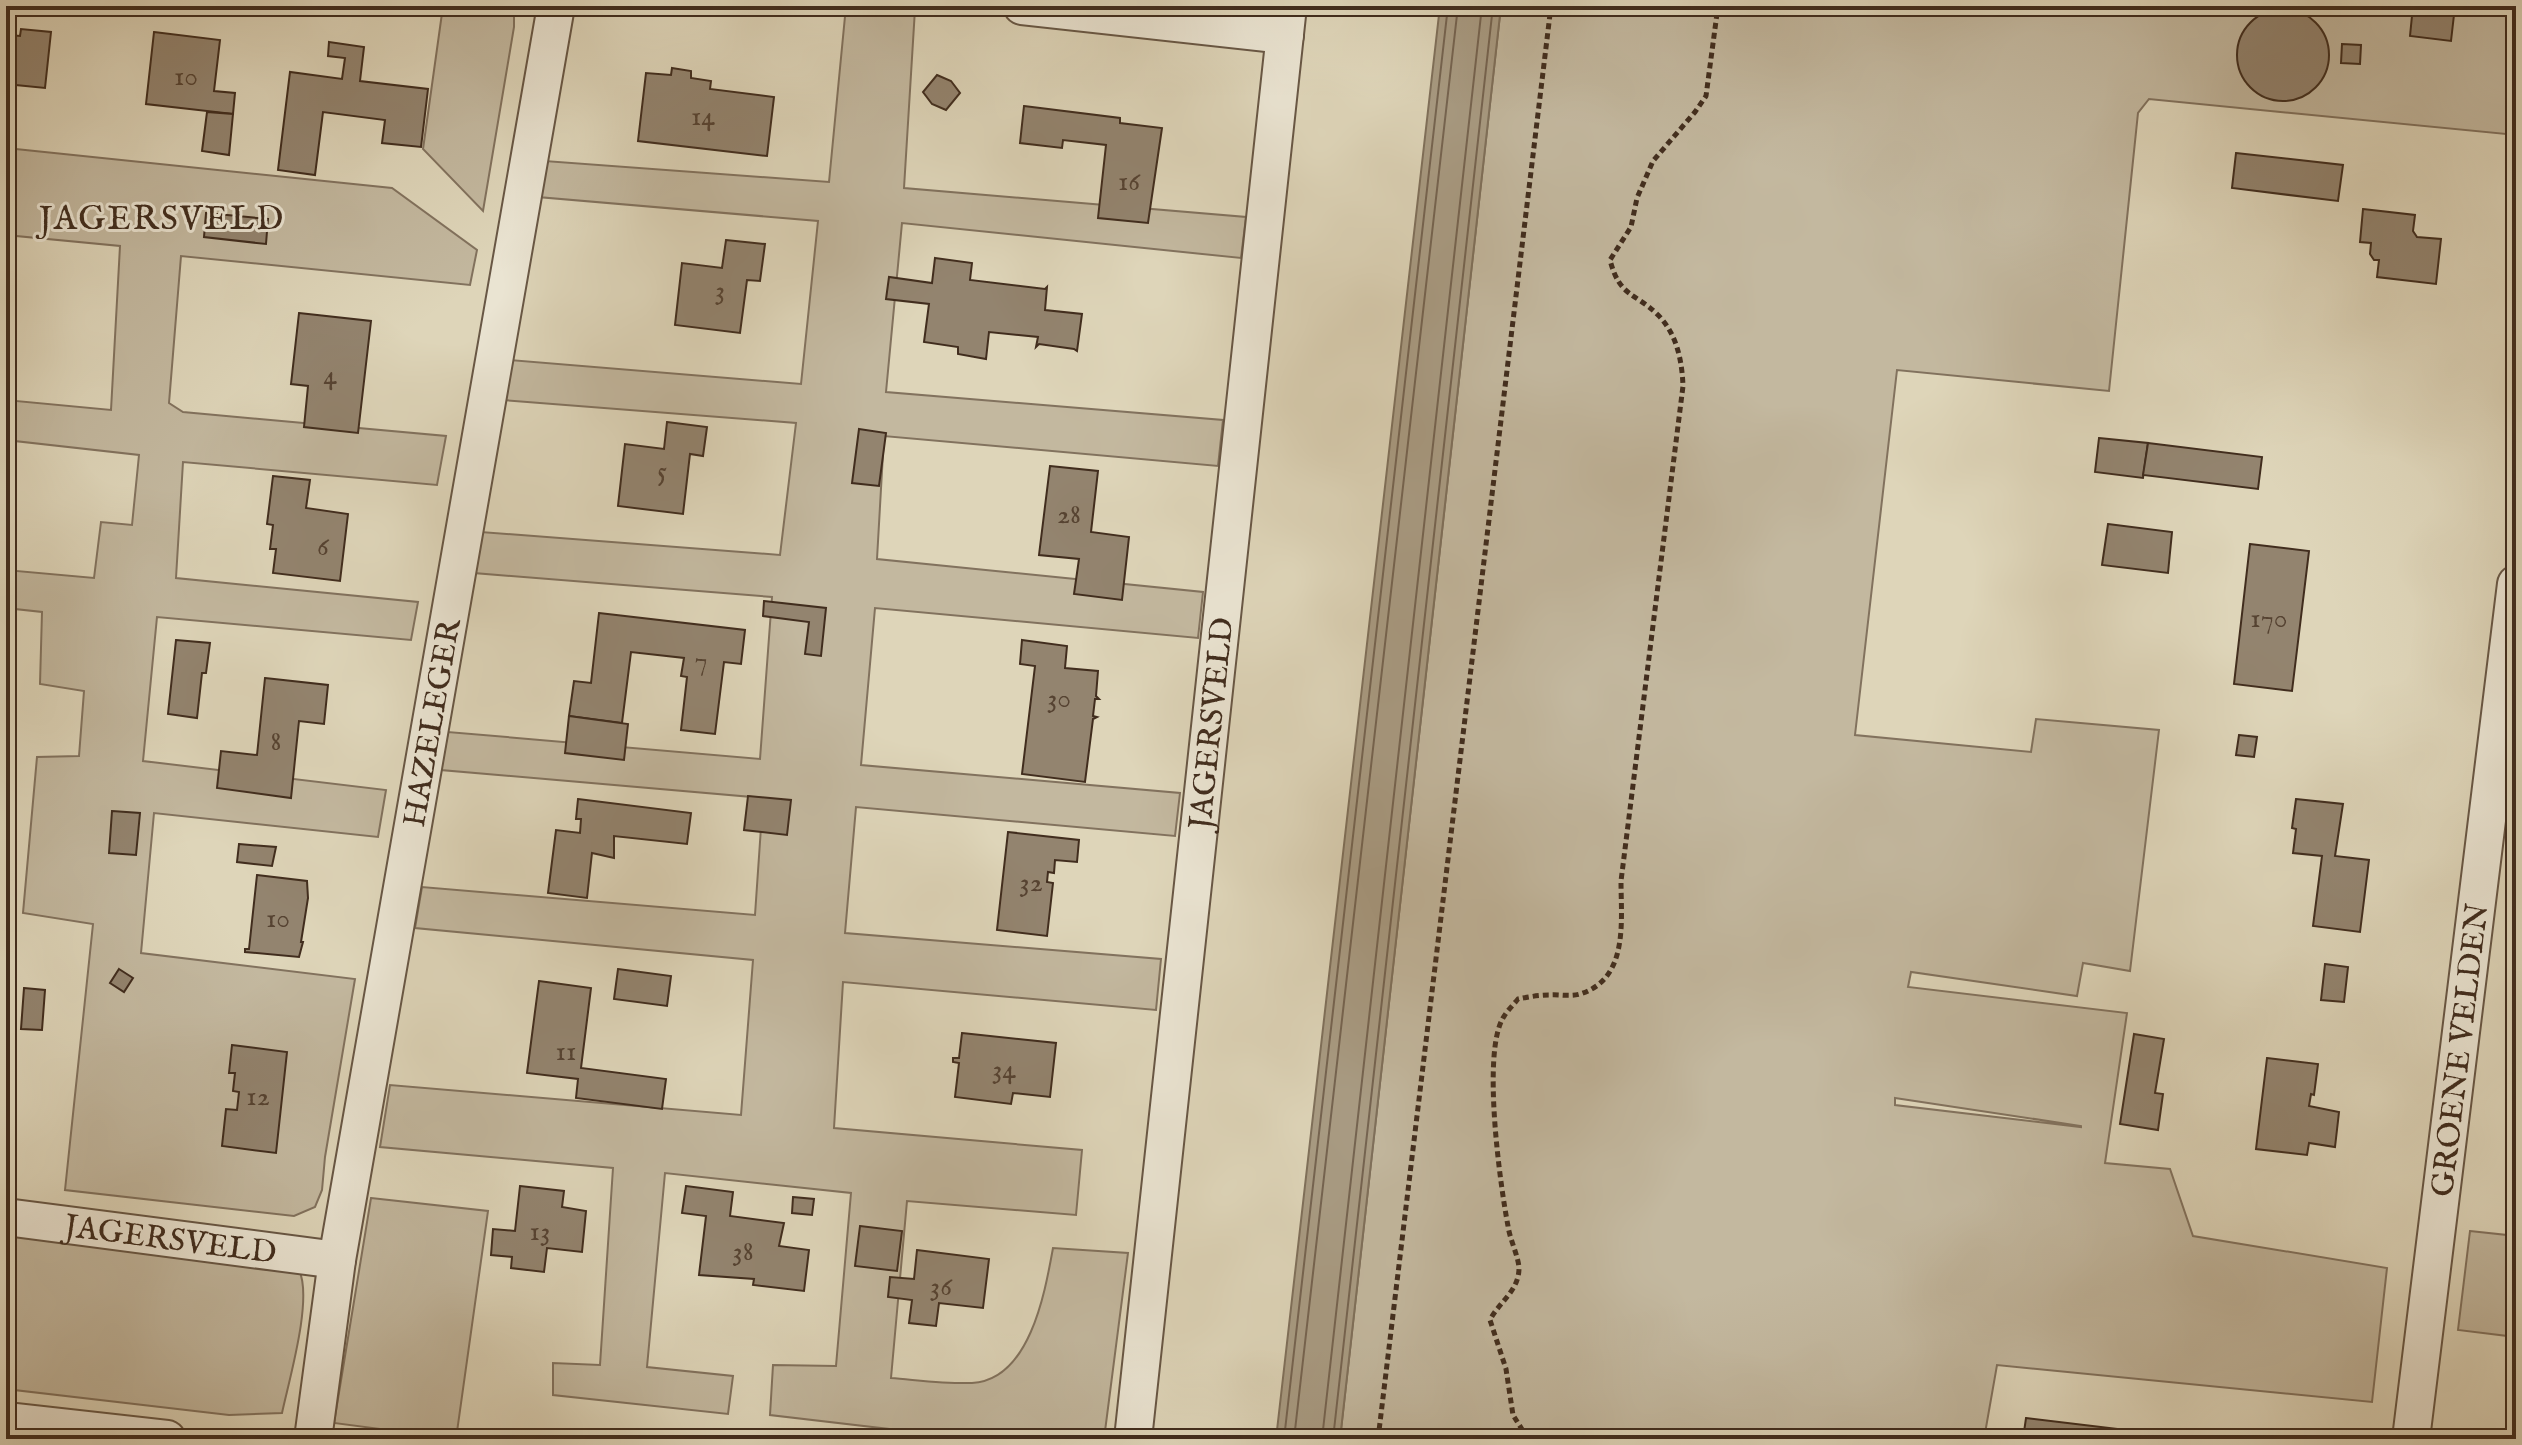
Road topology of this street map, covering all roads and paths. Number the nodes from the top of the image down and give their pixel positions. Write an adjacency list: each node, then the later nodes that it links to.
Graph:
1 (556, 6): 9 (street, HAZELEGER)
2 (1022, 6): 5 (street)
3 (1551, 6): 14 (path)
4 (1718, 6): 15 (path)
5 (1286, 21): 13 (street, JAGERSVELD)
6 (2516, 584): 7 (street, GROENE VELDEN)
7 (2512, 664): 16 (street, GROENE VELDEN)
8 (6, 1217): 9 (street, JAGERSVELD)
9 (337, 1260): 12 (street, HAZELEGER)
10 (6, 1421): 11 (street)
11 (167, 1439)
12 (313, 1439)
13 (1133, 1439)
14 (1378, 1439)
15 (1528, 1439)
16 (2411, 1439)

